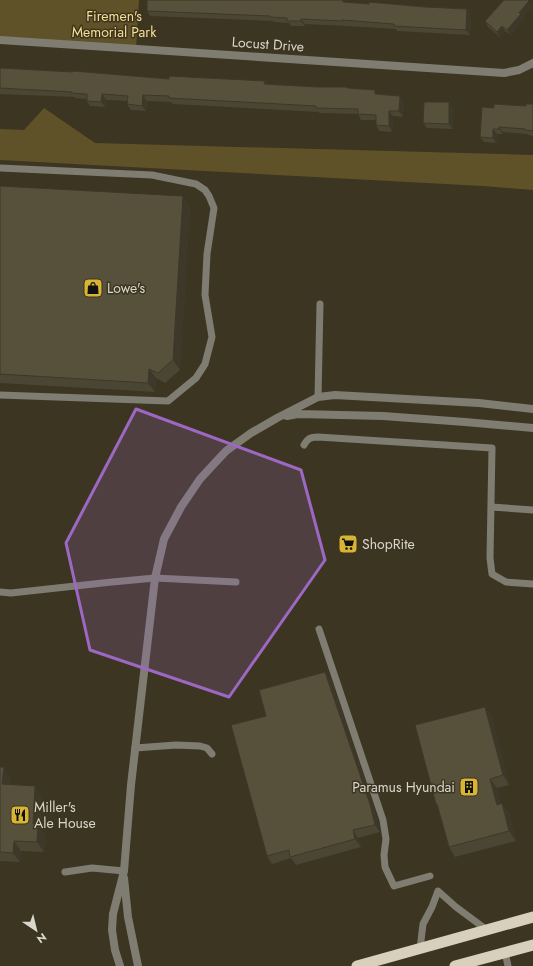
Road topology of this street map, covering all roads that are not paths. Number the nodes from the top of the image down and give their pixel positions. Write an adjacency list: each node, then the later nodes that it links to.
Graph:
1 (0, 40): 2 (street, Locust Drive)
2 (533, 63)
3 (0, 168): 5 (lane)
4 (320, 304): 6 (lane)
5 (0, 395)
6 (318, 397): 7 (street); 8 (street)
7 (533, 409)
8 (277, 418): 9 (street); 13 (street)
9 (533, 428)
10 (304, 445): 11 (lane)
11 (491, 507): 12 (lane); 15 (lane)
12 (533, 510)
13 (155, 578): 14 (lane); 16 (lane); 18 (street)
14 (236, 582)
15 (533, 584)
16 (0, 592)
17 (319, 629): 22 (lane)
18 (135, 748): 19 (lane); 20 (street)
19 (212, 754)
20 (124, 871): 21 (lane); 29 (street); 30 (street)
21 (65, 872)
22 (430, 876)
23 (533, 917): 24 (highway)
24 (487, 930): 26 (highway); 26 (lane)
25 (533, 945): 27 (highway)
26 (420, 949): 31 (highway)
27 (505, 952): 28 (highway); 33 (lane)
28 (467, 964): 32 (highway)
29 (120, 966)
30 (138, 966)
31 (357, 966)
32 (455, 966)
33 (508, 966)

